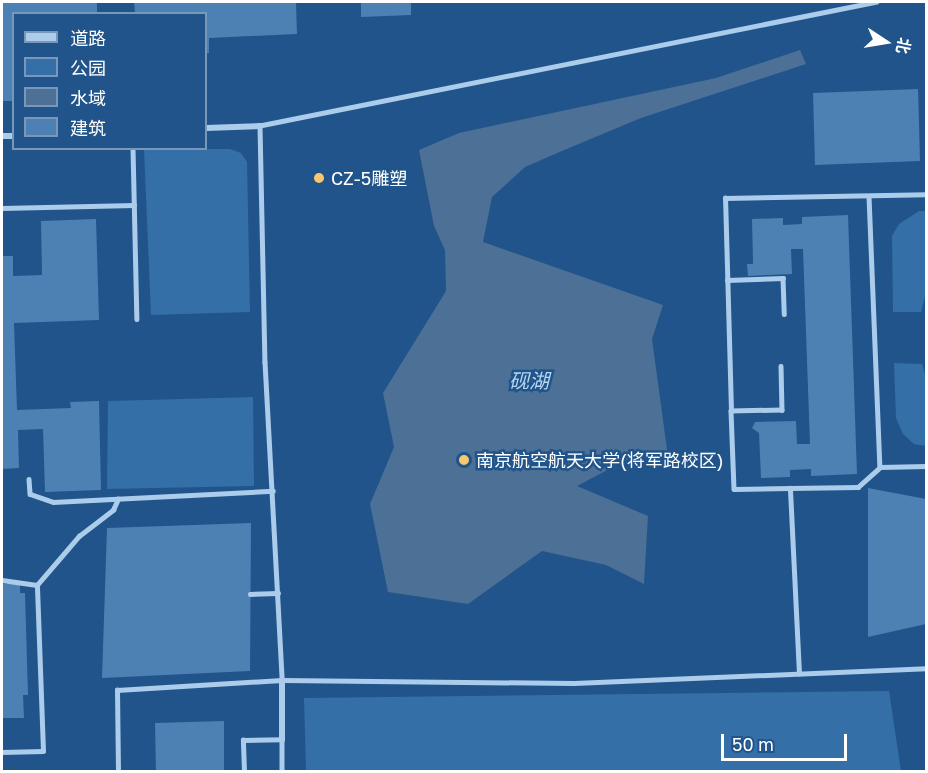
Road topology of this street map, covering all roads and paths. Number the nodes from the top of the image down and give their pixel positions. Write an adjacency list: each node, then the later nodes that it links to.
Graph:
1 (877, 2): 2 (lane)
2 (260, 126): 3 (street); 18 (lane)
3 (207, 128)
4 (133, 150): 7 (lane)
5 (927, 194): 6 (lane)
6 (869, 196): 9 (lane); 15 (lane)
7 (135, 206): 8 (lane); 11 (lane)
8 (2, 208)
9 (727, 280): 10 (lane); 13 (lane)
10 (784, 314)
11 (137, 319)
12 (781, 366): 13 (lane)
13 (731, 411): 17 (lane)
14 (927, 466): 15 (lane)
15 (880, 467): 17 (lane)
16 (29, 479): 19 (lane)
17 (790, 488): 25 (lane)
18 (273, 491): 19 (lane); 22 (lane)
19 (118, 499): 21 (lane)
20 (2, 580): 21 (lane)
21 (37, 585): 28 (lane)
22 (278, 593): 23 (lane); 26 (lane)
23 (250, 594)
24 (927, 668): 25 (lane)
25 (799, 674): 26 (lane)
26 (282, 680): 27 (street); 29 (lane)
27 (282, 740): 30 (lane); 31 (lane)
28 (2, 752)
29 (118, 771)
30 (244, 771)
31 (282, 771)

